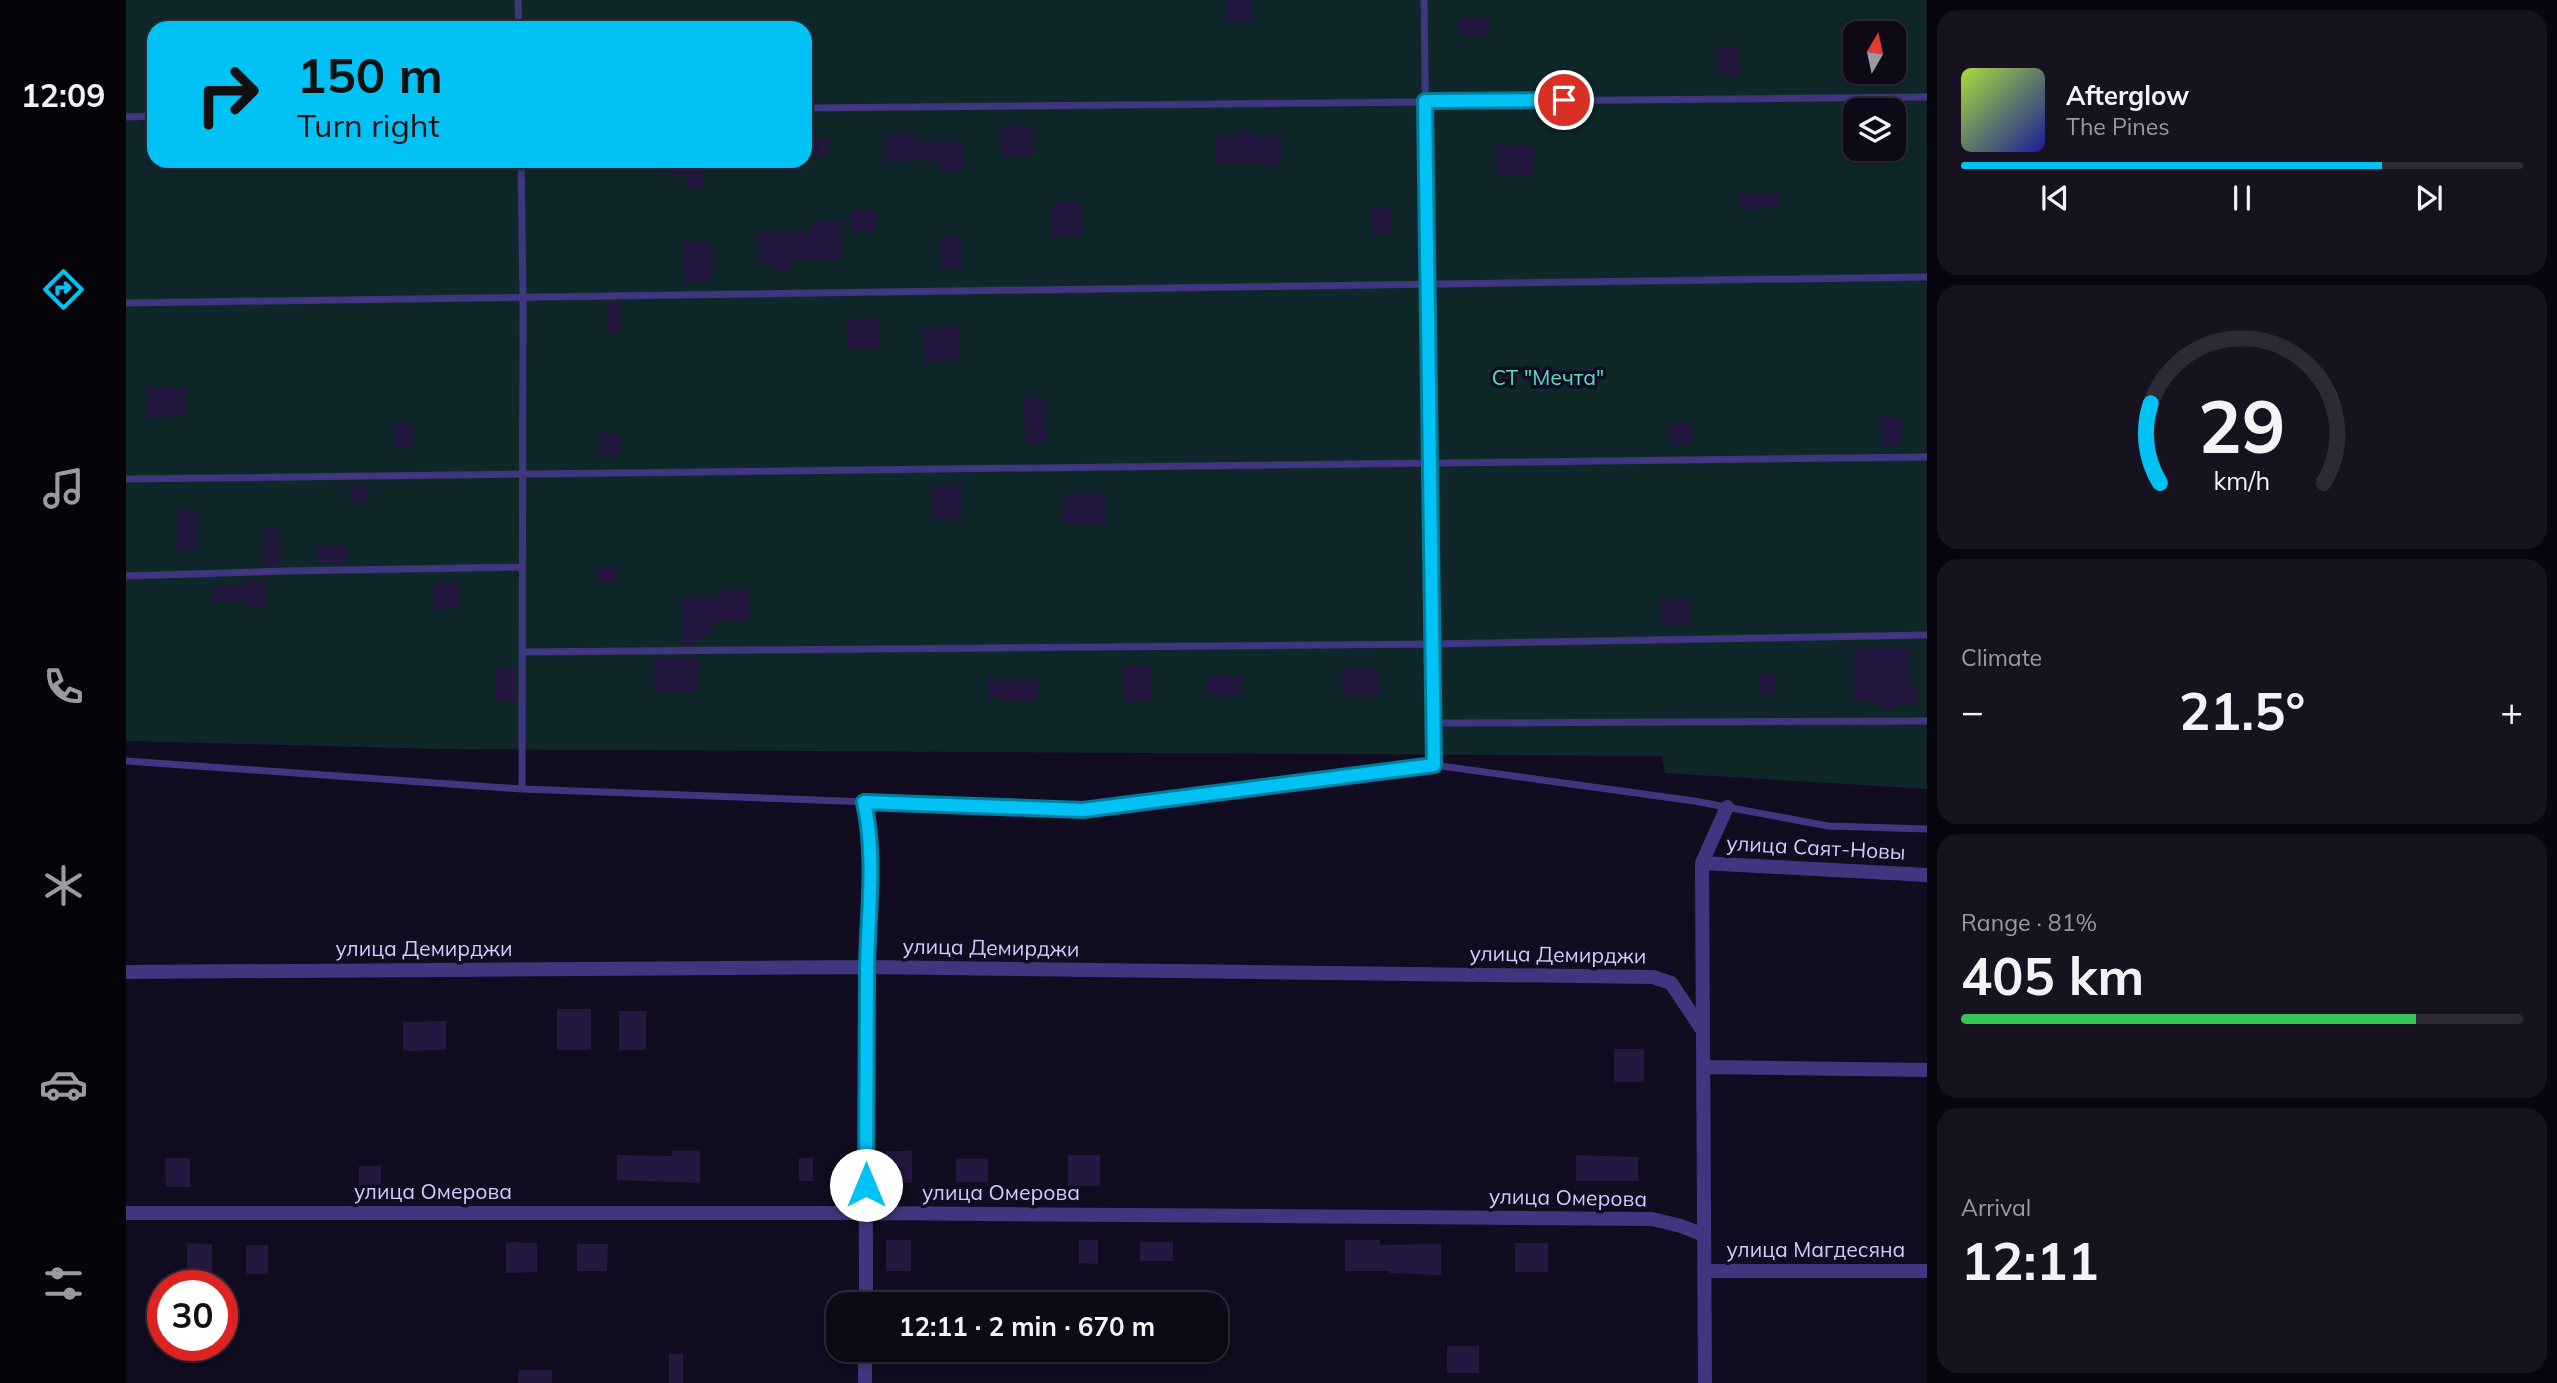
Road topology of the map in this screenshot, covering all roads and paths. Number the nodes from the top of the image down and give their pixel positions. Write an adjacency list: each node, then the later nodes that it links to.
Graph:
1 (519, 0): 3 (lane)
2 (1424, 0): 5 (lane)
3 (519, 21)
4 (1927, 97): 5 (lane)
5 (1425, 101): 6 (lane); 11 (lane)
6 (812, 108)
7 (147, 116): 8 (lane)
8 (126, 117)
9 (521, 168): 12 (lane)
10 (1927, 277): 11 (lane)
11 (1428, 283): 12 (lane); 15 (lane)
12 (523, 295): 13 (lane); 16 (lane)
13 (126, 303)
14 (1927, 457): 15 (lane)
15 (1430, 462): 16 (lane); 21 (lane)
16 (522, 475): 17 (lane); 18 (lane)
17 (126, 479)
18 (522, 567): 19 (lane); 22 (lane)
19 (126, 576)
20 (1927, 635): 21 (lane)
21 (1433, 644): 22 (lane); 24 (lane)
22 (522, 652): 27 (lane)
23 (1927, 721): 24 (lane)
24 (1434, 723): 26 (lane)
25 (126, 761): 27 (lane)
26 (1434, 765): 28 (lane); 29 (lane)
27 (522, 789): 28 (lane)
28 (864, 802): 33 (street)
29 (1727, 807): 30 (lane); 31 (street)
30 (1927, 829)
31 (1702, 863): 32 (street, улица Саят-Новы); 35 (street)
32 (1927, 875)
33 (867, 967): 34 (street, улица Демирджи); 35 (street, улица Демирджи); 39 (street)
34 (126, 972)
35 (1703, 1031): 36 (street)
36 (1703, 1067): 37 (street); 40 (street)
37 (1927, 1070)
38 (126, 1213): 39 (street, улица Омерова)
39 (866, 1213): 40 (street, улица Омерова); 43 (street)
40 (1704, 1235): 41 (street)
41 (1704, 1271): 42 (street, улица Магдесяна); 46 (street)
42 (1927, 1271)
43 (866, 1292)
44 (865, 1362): 45 (street)
45 (865, 1383)
46 (1705, 1383)

